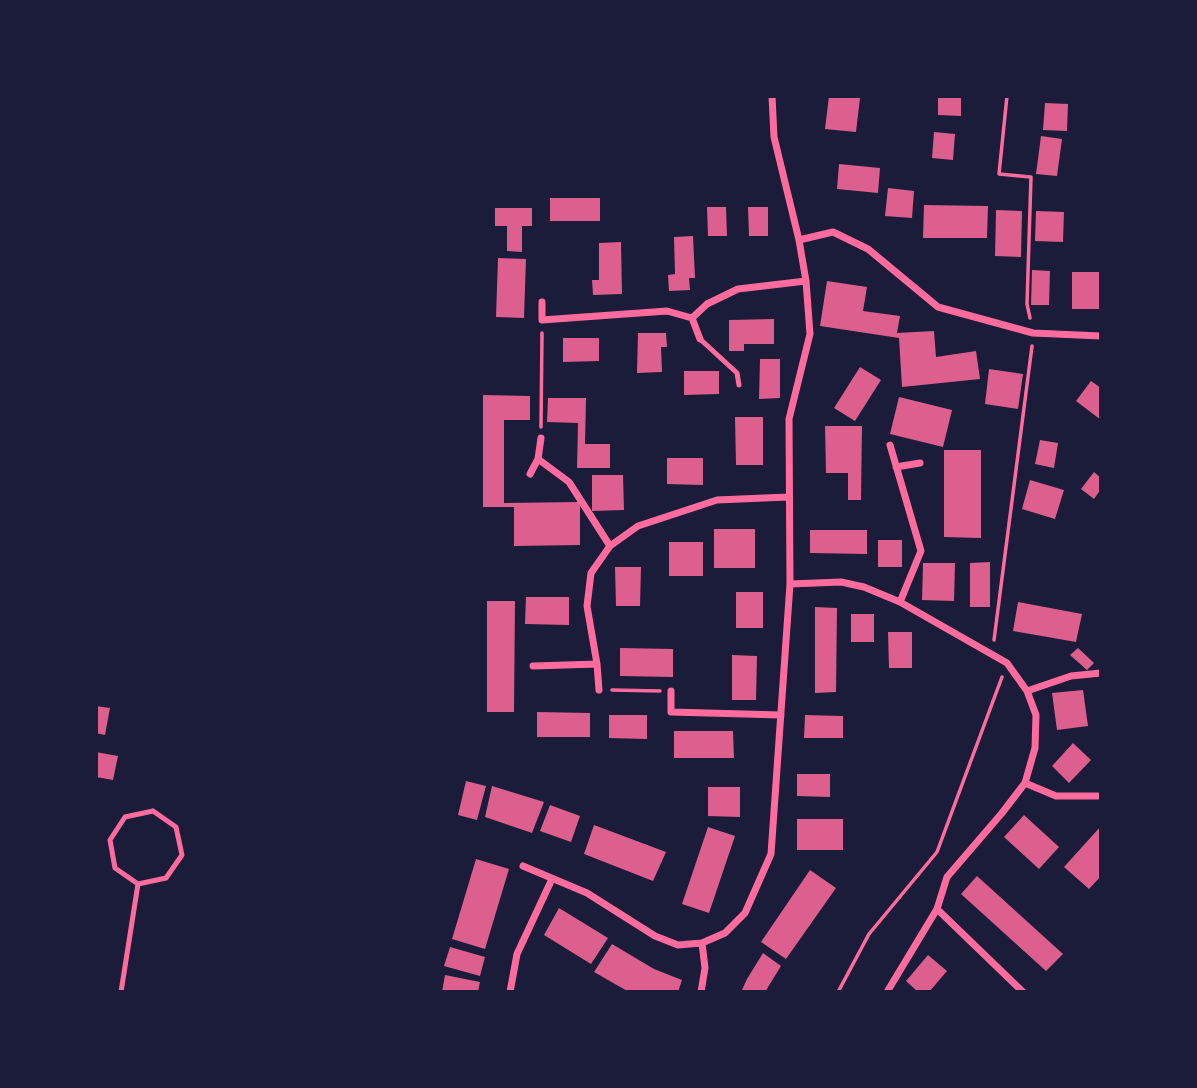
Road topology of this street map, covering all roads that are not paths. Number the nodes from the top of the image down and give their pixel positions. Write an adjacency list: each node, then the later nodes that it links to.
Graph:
1 (772, 96): 2 (street)
2 (799, 240): 3 (street); 6 (street)
3 (806, 281): 5 (street); 15 (street)
4 (542, 302): 5 (street)
5 (692, 318): 7 (street)
6 (1101, 336)
7 (700, 339): 8 (lane)
8 (739, 385)
9 (541, 438): 11 (street)
10 (890, 445): 13 (street)
11 (538, 459): 14 (street); 16 (street)
12 (920, 463): 13 (street)
13 (896, 467): 18 (street)
14 (530, 474)
15 (788, 497): 16 (street); 17 (street)
16 (610, 546): 19 (street)
17 (790, 584): 18 (street); 25 (street)
18 (901, 602): 24 (street)
19 (597, 664): 20 (street); 22 (street)
20 (533, 666)
21 (1101, 673): 24 (street)
22 (599, 690)
23 (671, 691): 25 (street)
24 (1027, 691): 26 (street)
25 (781, 715): 32 (street)
26 (1025, 783): 27 (street); 31 (street)
27 (1098, 796)
28 (523, 866): 29 (street)
29 (552, 878): 32 (street); 34 (street)
30 (138, 884): 30 (lane); 33 (lane)
31 (937, 909): 36 (street); 37 (street)
32 (702, 943): 35 (street)
33 (121, 992)
34 (510, 992)
35 (701, 992)
36 (887, 992)
37 (1023, 992)

